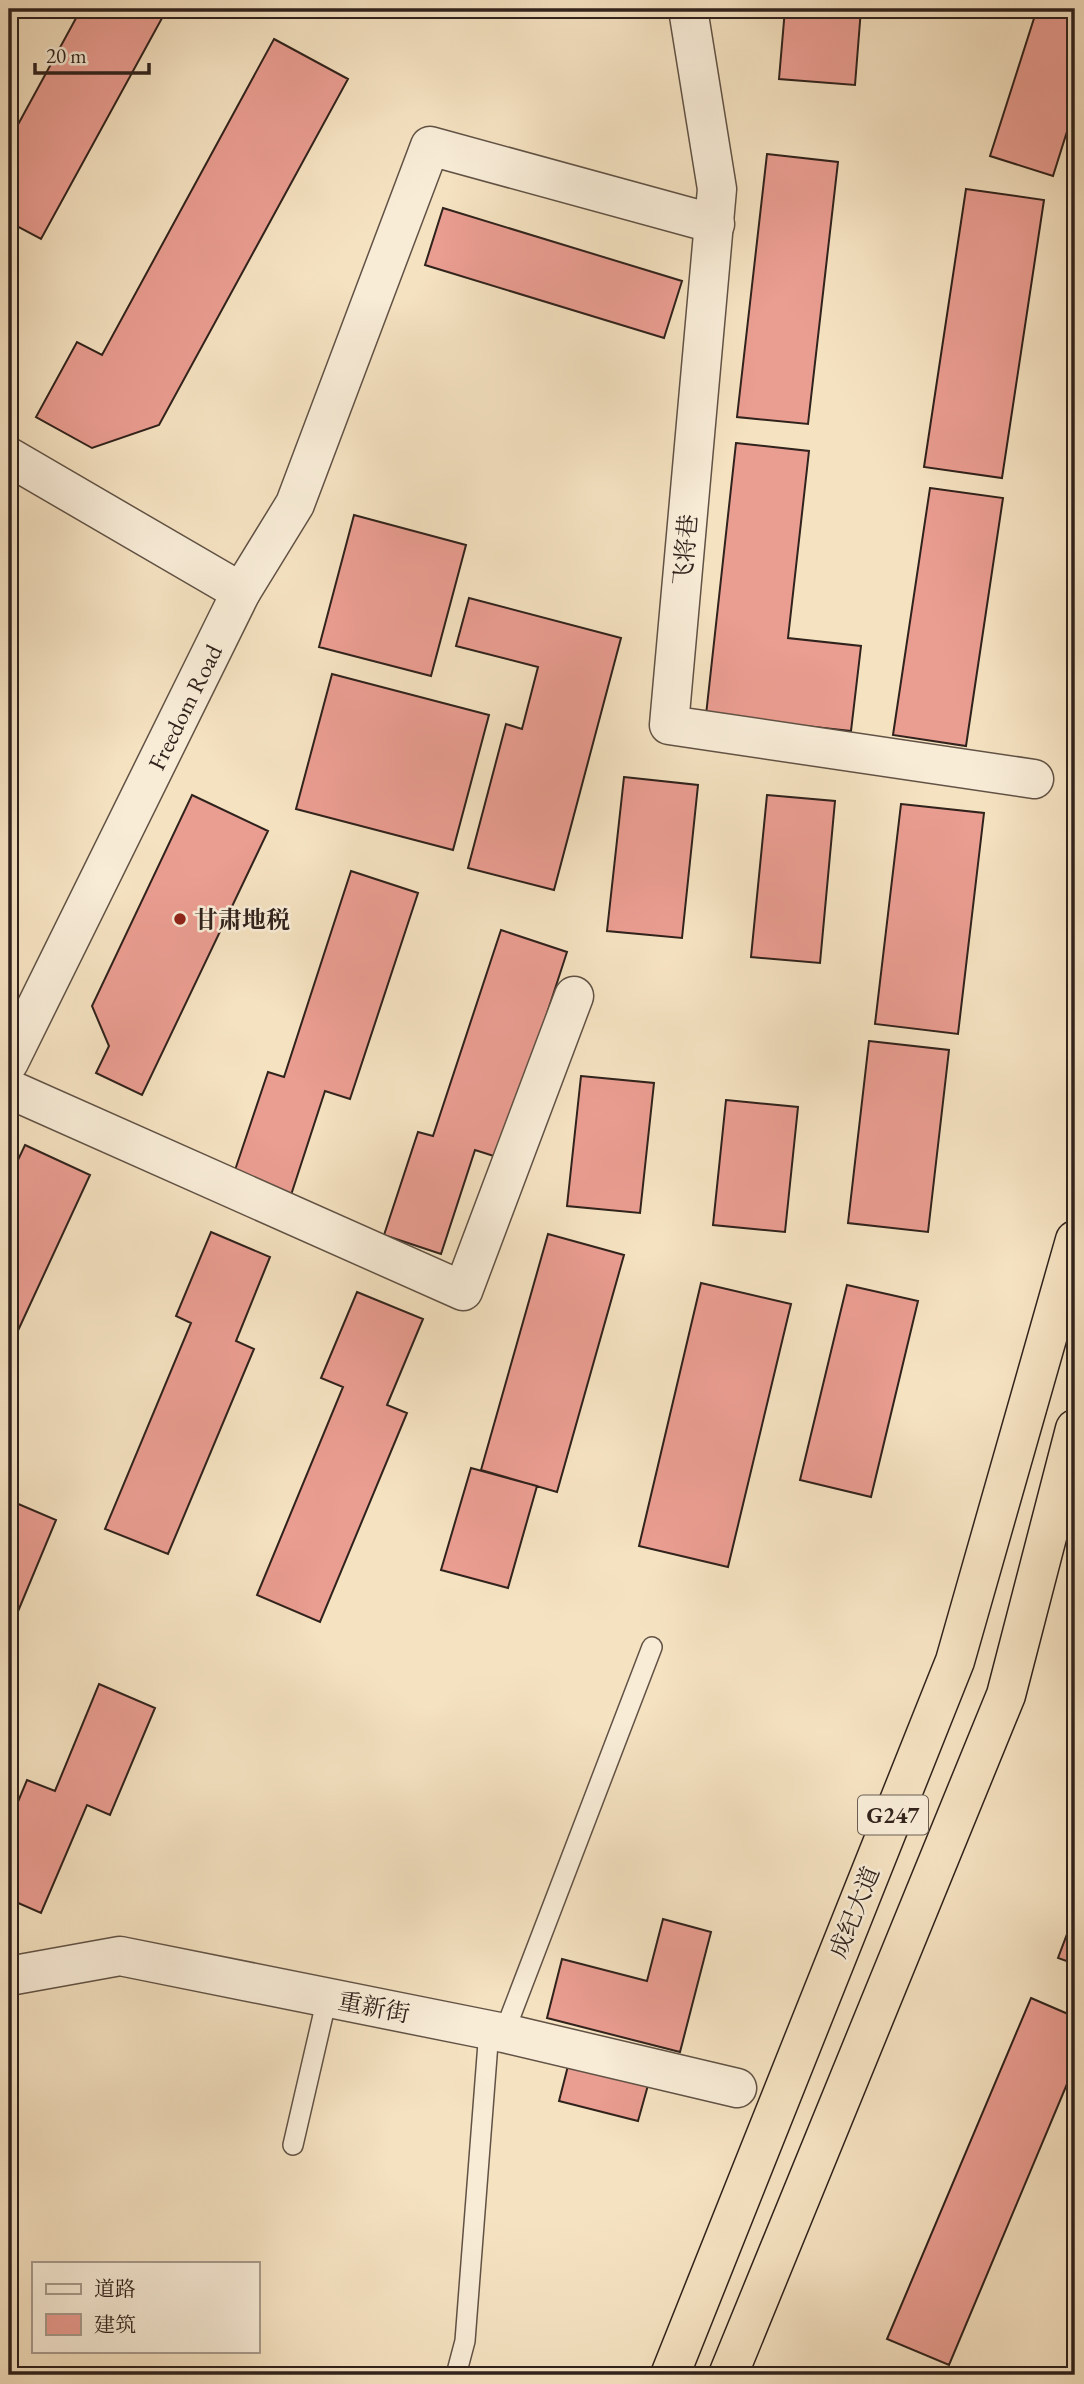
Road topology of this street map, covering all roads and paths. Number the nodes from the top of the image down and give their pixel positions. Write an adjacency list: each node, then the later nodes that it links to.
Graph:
1 (688, 9): 2 (street, 飞将巷)
2 (715, 223): 4 (street, Freedom Road); 5 (street, 飞将巷)
3 (9, 457): 4 (street)
4 (241, 592): 7 (street, Freedom Road)
5 (1034, 779)
6 (574, 996): 8 (street)
7 (9, 1062)
8 (9, 1089)
9 (1075, 1240): 18 (highway, 成纪大道 / G247)
10 (1075, 1433): 19 (highway, G247)
11 (652, 1647): 14 (lane)
12 (9, 1976): 13 (street, 重新街)
13 (327, 1998): 14 (street, 重新街); 16 (lane)
14 (497, 2031): 15 (street, 重新街); 17 (lane)
15 (737, 2088)
16 (293, 2146)
17 (456, 2375)
18 (670, 2375)
19 (728, 2375)

